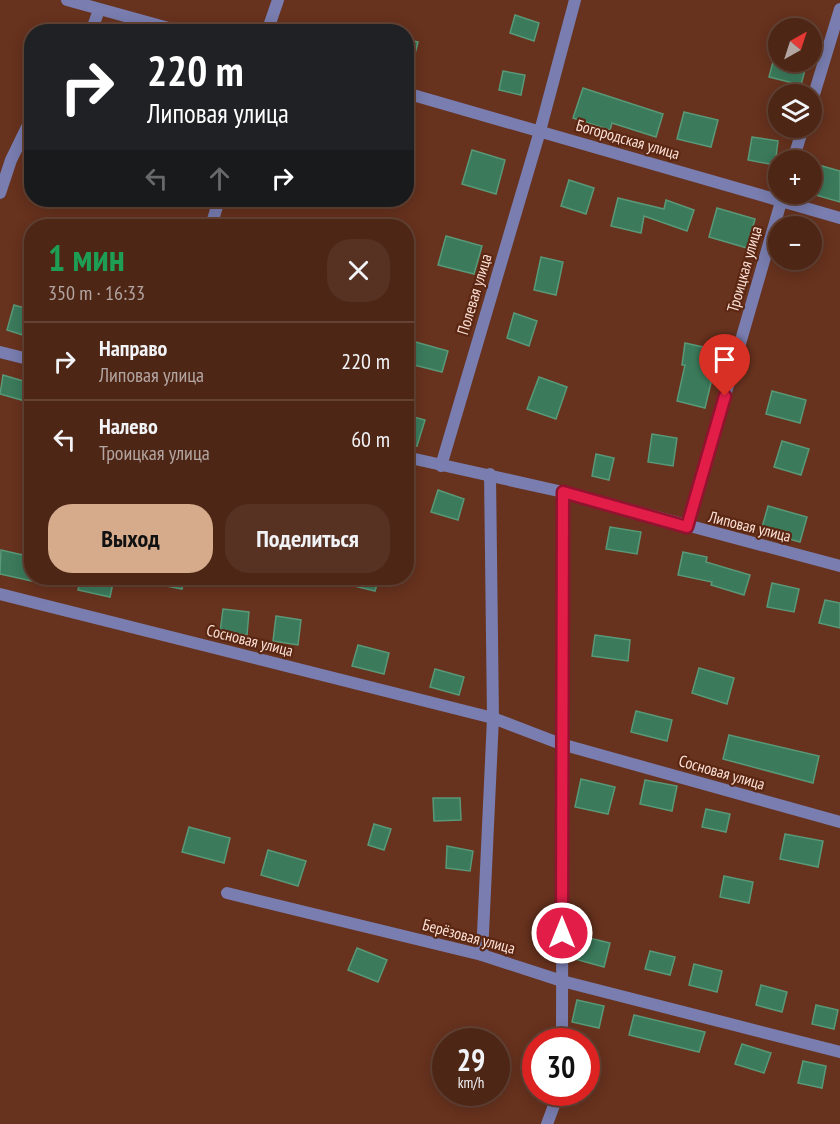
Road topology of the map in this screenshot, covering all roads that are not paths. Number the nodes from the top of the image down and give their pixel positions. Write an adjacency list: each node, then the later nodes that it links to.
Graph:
1 (66, 0): 5 (street)
2 (278, 0): 8 (street)
3 (575, 0): 11 (street)
4 (840, 9): 9 (street)
5 (99, 10): 6 (street); 7 (street)
6 (94, 24)
7 (152, 24)
8 (270, 24)
9 (817, 84)
10 (414, 95): 11 (street, Богородская улица)
11 (540, 131): 14 (street, Богородская улица); 21 (street, Полевая улица)
12 (24, 133): 13 (street)
13 (0, 193)
14 (768, 193)
15 (780, 204): 24 (street, Троицкая улица)
16 (801, 204): 17 (street, Богородская улица)
17 (840, 218)
18 (0, 352): 19 (street)
19 (24, 358)
20 (414, 459): 21 (street, Липовая улица)
21 (441, 466): 22 (street, Липовая улица)
22 (490, 474): 23 (street, Липовая улица); 27 (street)
23 (563, 492): 24 (street, Липовая улица); 28 (street)
24 (687, 527): 25 (street, Липовая улица)
25 (840, 566)
26 (0, 594): 27 (street, Сосновая улица)
27 (493, 718): 28 (street, Сосновая улица); 31 (street)
28 (561, 744): 29 (street, Сосновая улица); 32 (street)
29 (840, 822)
30 (227, 893): 31 (street, Берёзовая улица)
31 (482, 955): 32 (street, Берёзовая улица)
32 (562, 981): 33 (street); 34 (street, Берёзовая улица)
33 (562, 1028)
34 (840, 1052)
35 (554, 1106): 36 (street)
36 (547, 1124)

